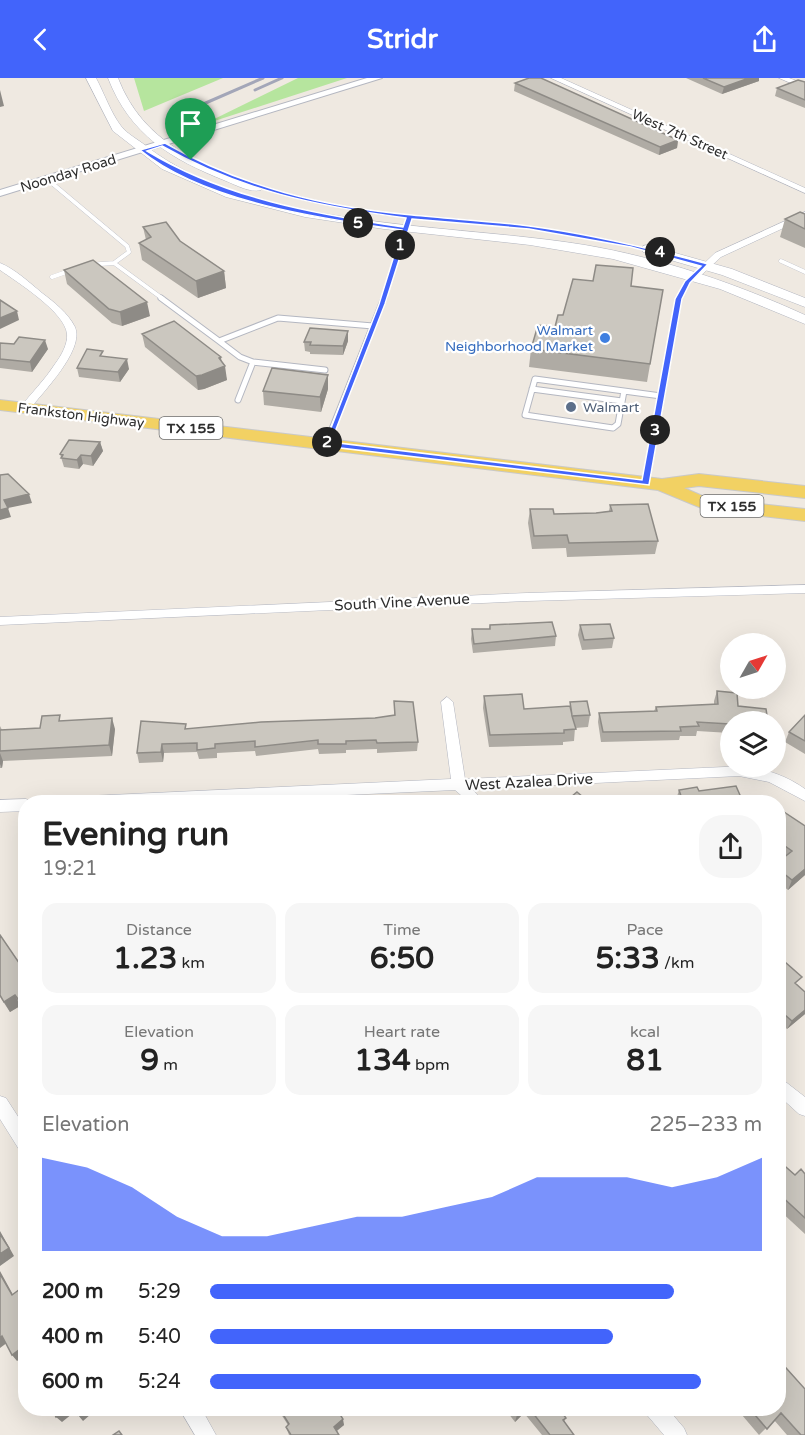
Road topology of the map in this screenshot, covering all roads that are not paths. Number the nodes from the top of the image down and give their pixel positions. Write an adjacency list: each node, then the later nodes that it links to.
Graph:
1 (91, 78): 8 (main road)
2 (113, 78): 7 (main road)
3 (377, 78): 7 (street, Noonday Road)
4 (555, 78): 10 (street, West 7th Street)
5 (783, 78): 6 (street)
6 (805, 87)
7 (163, 144): 8 (street, Noonday Road); 13 (main road)
8 (142, 150): 9 (street, Noonday Road); 13 (main road)
9 (47, 179): 11 (street, Noonday Road); 17 (lane)
10 (805, 191)
11 (0, 193)
12 (805, 214): 18 (street)
13 (407, 223): 14 (main road); 22 (main road); 25 (lane)
14 (483, 223)
15 (571, 234): 18 (main road)
16 (781, 261): 20 (lane)
17 (114, 263): 21 (lane); 26 (lane)
18 (705, 265): 22 (street); 23 (main road)
19 (0, 266): 37 (street)
20 (805, 272)
21 (52, 277)
22 (694, 277): 24 (main road); 31 (lane)
23 (805, 303)
24 (805, 320)
25 (373, 326): 26 (lane); 40 (lane)
26 (219, 341): 27 (lane)
27 (253, 362): 28 (lane); 33 (lane)
28 (325, 370)
29 (532, 389): 30 (lane); 32 (lane); 39 (lane)
30 (624, 390): 31 (lane); 34 (lane)
31 (661, 396): 41 (lane)
32 (590, 397): 34 (lane); 35 (lane)
33 (238, 400)
34 (622, 401): 39 (lane)
35 (588, 403)
36 (0, 405): 37 (main road, Frankston Highway / TX 155)
37 (25, 408): 40 (main road, Frankston Highway / TX 155)
38 (586, 416): 39 (lane)
39 (584, 424)
40 (326, 444): 41 (main road, Frankston Highway / TX 155)
41 (654, 484): 42 (main road, Frankston Highway / TX 155); 43 (main road, TX 155)
42 (805, 492)
43 (805, 515)
44 (805, 589): 45 (street, South Vine Avenue)
45 (3, 618)
46 (447, 702): 47 (street)
47 (459, 785): 48 (street, West Azalea Drive); 49 (street); 50 (street, West Azalea Drive)
48 (262, 795)
49 (470, 795)
50 (805, 796)
51 (18, 805): 52 (street)
52 (0, 806)
53 (786, 1091): 55 (street)
54 (0, 1104): 56 (street)
55 (805, 1108)
56 (18, 1132)
57 (194, 1416): 59 (street)
58 (661, 1416): 60 (street)
59 (206, 1435)
60 (677, 1435)

